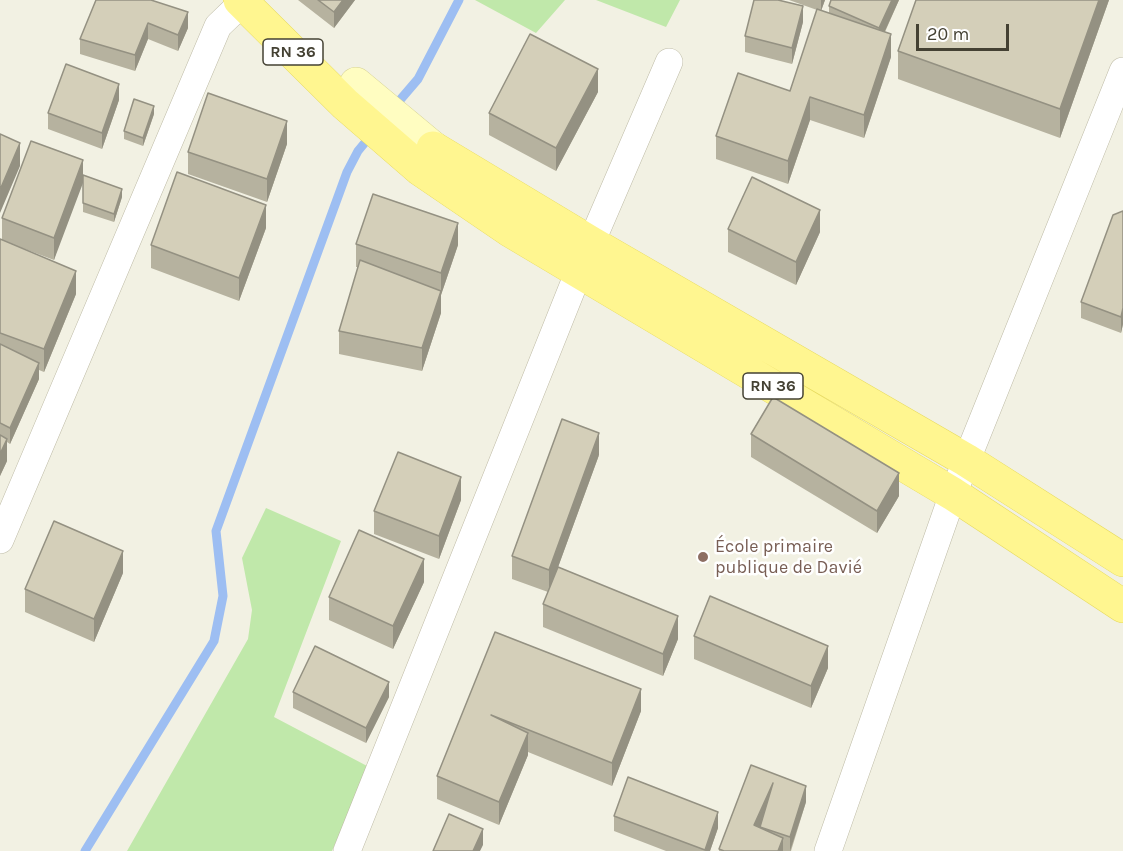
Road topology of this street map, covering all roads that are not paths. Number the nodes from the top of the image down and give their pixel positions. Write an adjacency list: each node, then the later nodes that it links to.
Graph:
1 (251, 1): 4 (main road, RN 36); 7 (street)
2 (669, 62): 4 (street)
3 (1123, 72): 5 (street)
4 (585, 257): 5 (main road, RN 36); 6 (main road, RN 36); 10 (street)
5 (966, 460): 6 (street); 8 (main road, RN 36)
6 (953, 494): 9 (main road, RN 36); 11 (street)
7 (0, 540)
8 (1123, 560)
9 (1123, 606)
10 (347, 851)
11 (828, 851)

